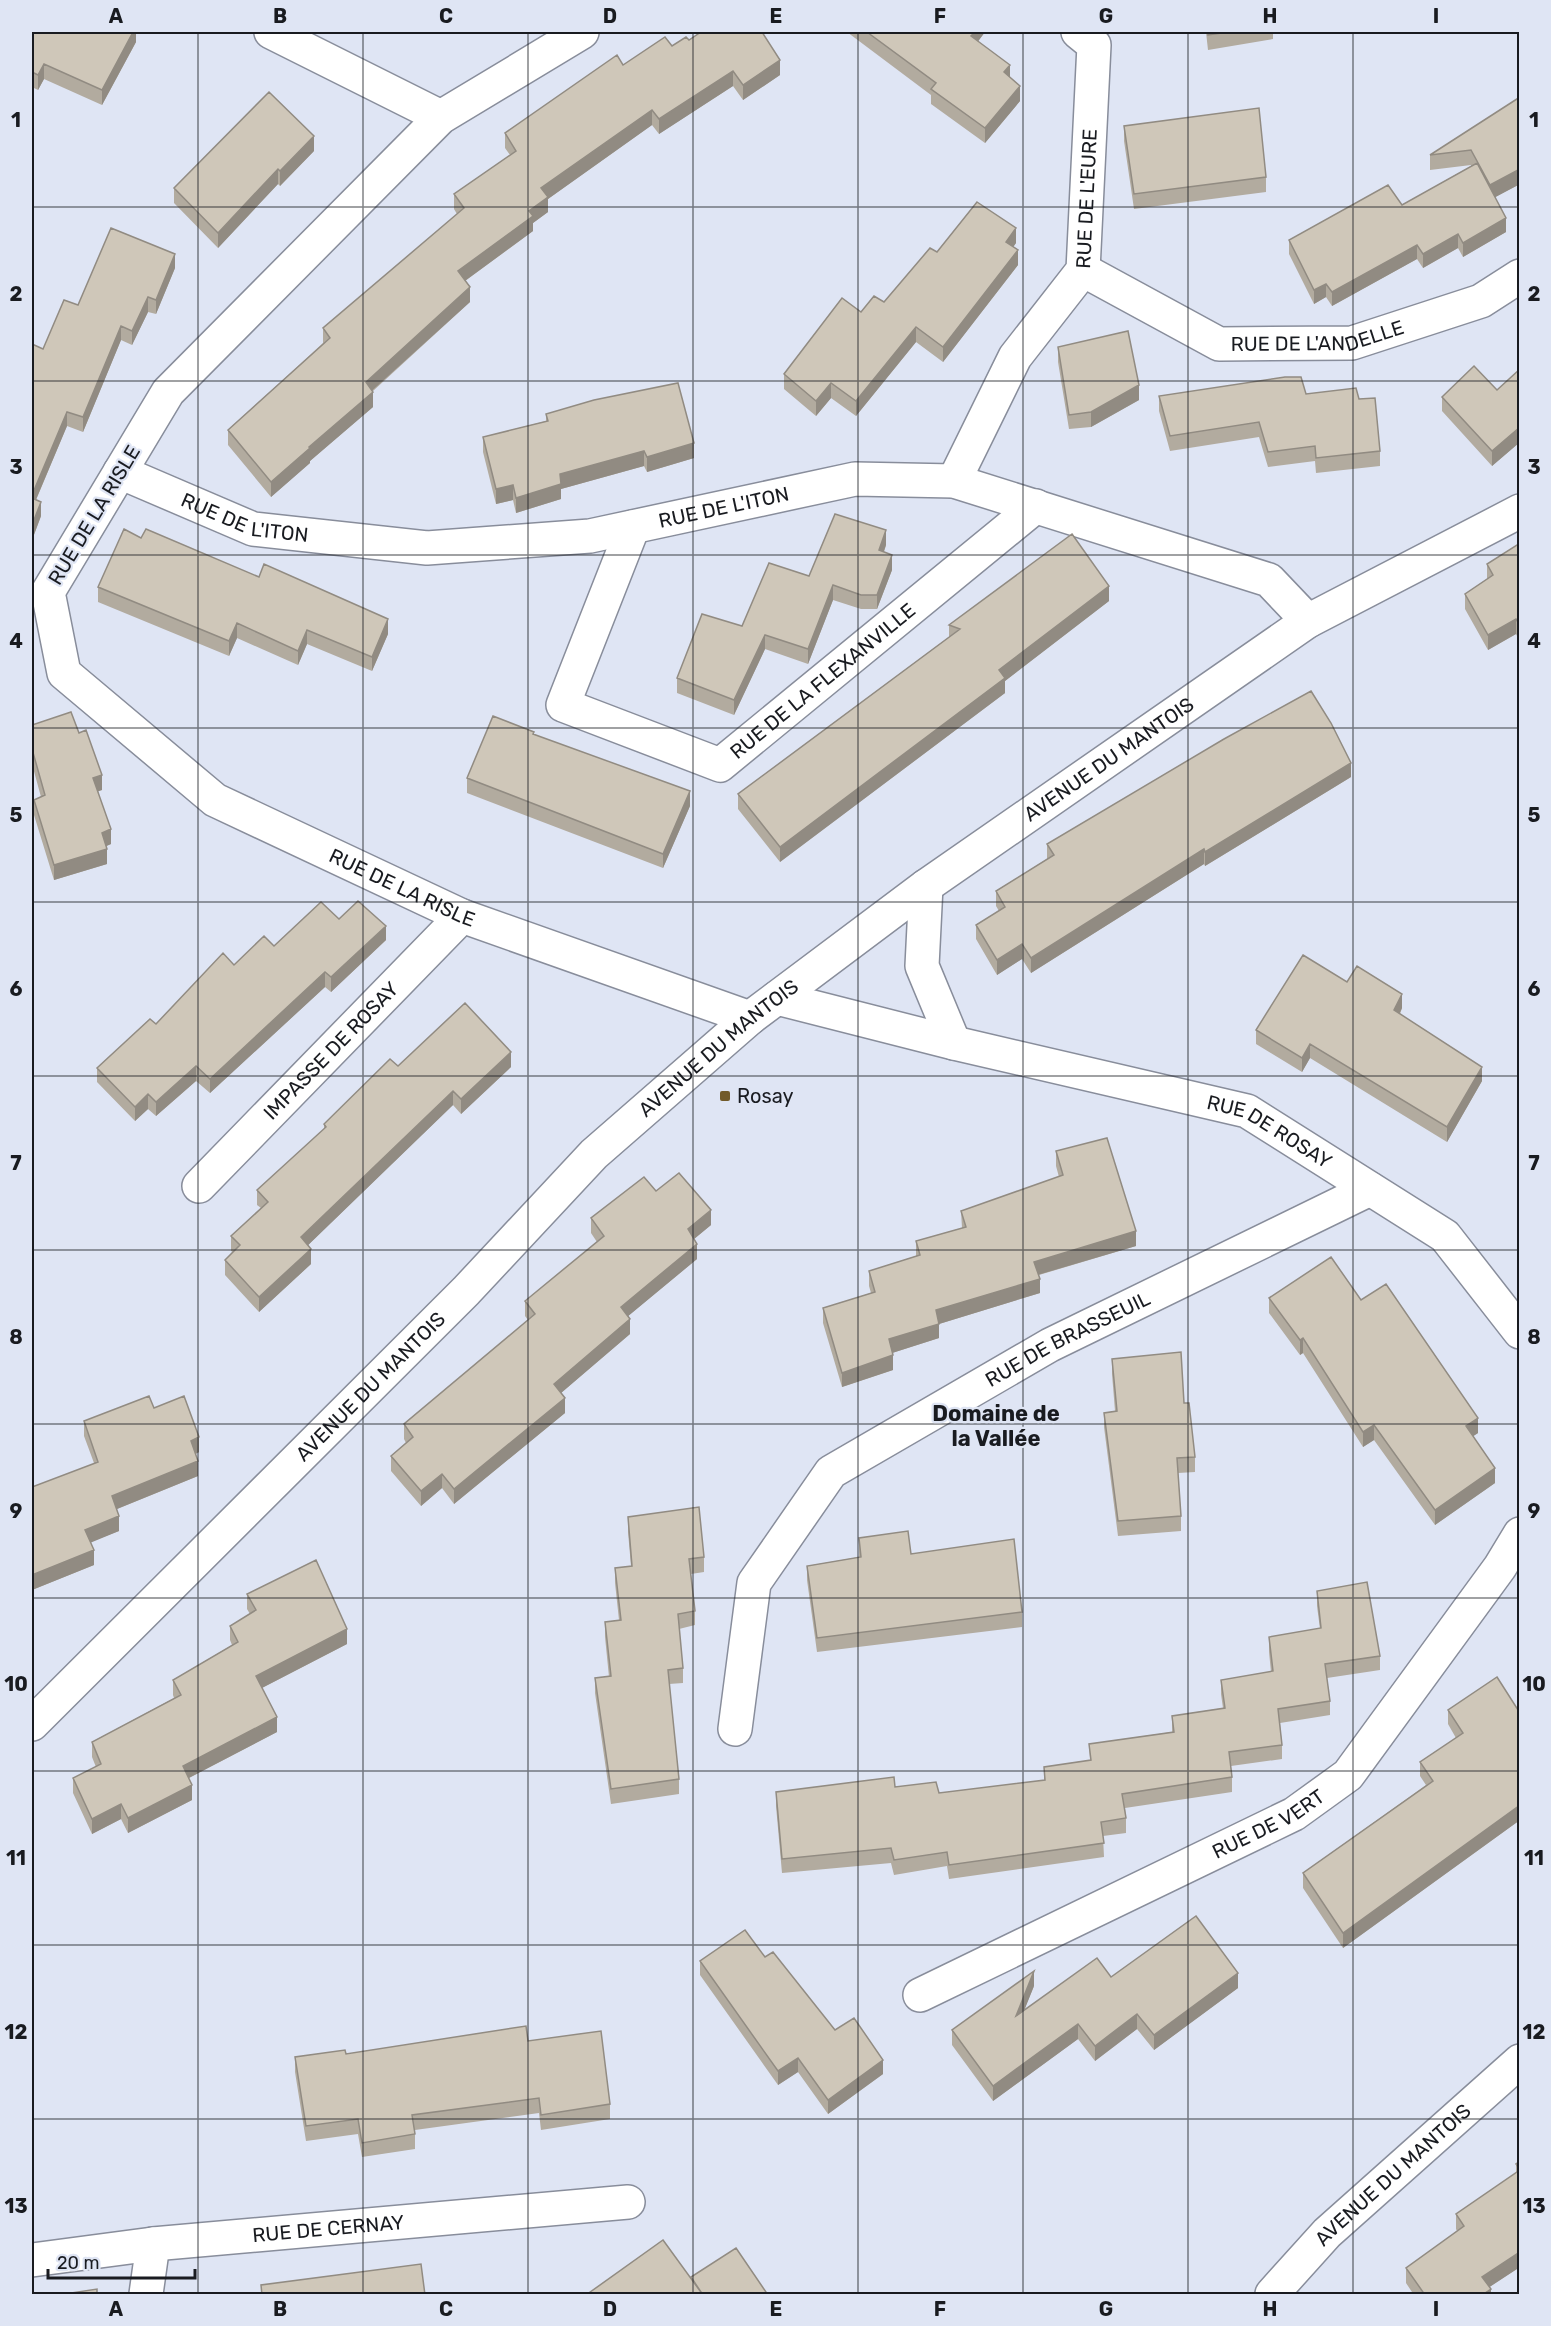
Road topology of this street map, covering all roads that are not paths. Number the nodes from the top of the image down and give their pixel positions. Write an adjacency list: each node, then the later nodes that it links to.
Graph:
1 (271, 32): 4 (street)
2 (582, 32): 4 (street, RUE DE LA RISLE)
3 (1078, 32): 5 (street, RUE DE L'EURE)
4 (441, 117): 7 (street, RUE DE LA RISLE)
5 (1083, 270): 6 (street, RUE DE L'ANDELLE); 8 (street, RUE DE L'EURE)
6 (1520, 276)
7 (120, 472): 11 (street, RUE DE L'ITON); 14 (street, RUE DE LA RISLE)
8 (954, 481): 9 (street, RUE DE L'ITON); 11 (street, RUE DE L'ITON)
9 (1036, 506): 11 (street, RUE DE LA FLEXANVILLE); 12 (street, RUE DE L'ITON)
10 (1520, 511): 12 (street, AVENUE DU MANTOIS)
11 (633, 527)
12 (1308, 621): 13 (street, AVENUE DU MANTOIS)
13 (926, 886): 15 (street, AVENUE DU MANTOIS); 17 (street)
14 (462, 916): 16 (street, RUE DE LA RISLE); 18 (street, IMPASSE DE ROSAY)
15 (777, 998): 16 (street, AVENUE DU MANTOIS); 17 (street, RUE DE ROSAY)
16 (750, 1018): 22 (street, AVENUE DU MANTOIS)
17 (954, 1042): 19 (street, RUE DE ROSAY)
18 (200, 1186)
19 (1370, 1188): 20 (street, RUE DE ROSAY); 23 (street, RUE DE BRASSEUIL)
20 (1520, 1332)
21 (1520, 1534): 24 (street, RUE DE VERT)
22 (32, 1724)
23 (735, 1729)
24 (920, 1995)
25 (1520, 2061): 30 (street, AVENUE DU MANTOIS)
26 (628, 2202): 27 (street, RUE DE CERNAY)
27 (153, 2244): 28 (street, RUE DE CERNAY); 29 (street)
28 (32, 2260)
29 (146, 2295)
30 (1272, 2295)

